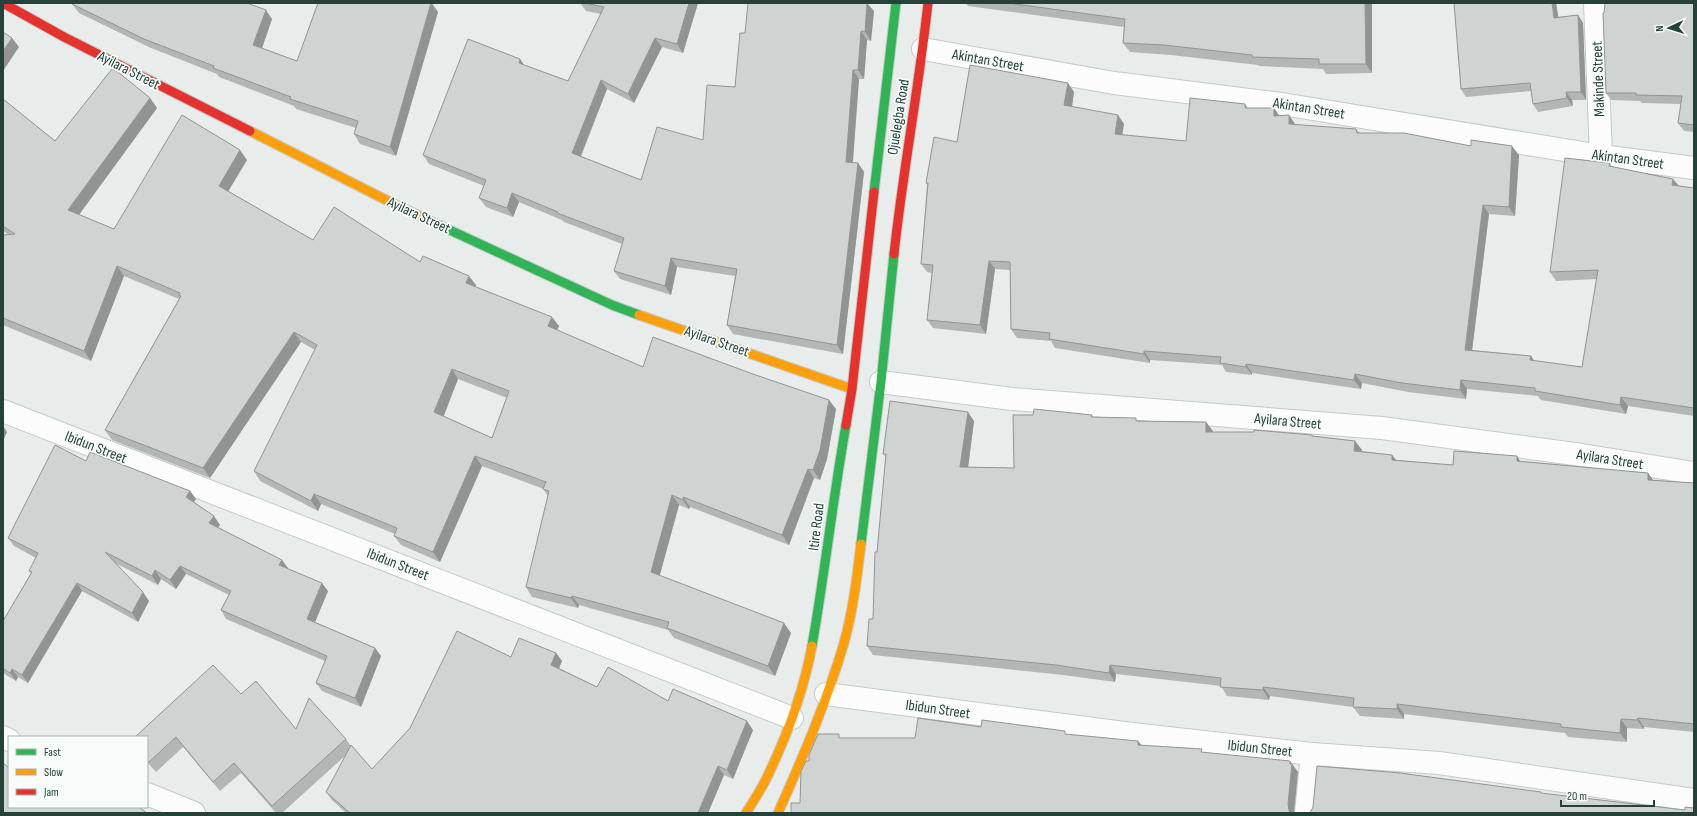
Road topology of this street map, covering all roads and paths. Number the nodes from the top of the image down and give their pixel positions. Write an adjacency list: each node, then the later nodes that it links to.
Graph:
1 (896, 3): 8 (main road, Ojuelegba Road)
2 (928, 3): 5 (main road, Ojuelegba Road)
3 (1595, 3): 6 (street, Makinde Street)
4 (3, 4): 10 (main road, Ayilara Street)
5 (923, 49): 6 (street, Akintan Street); 9 (main road, Ojuelegba Road)
6 (1601, 156): 7 (street, Akintan Street)
7 (1694, 168)
8 (870, 232): 10 (main road, Itire Road)
9 (881, 382): 12 (street, Ayilara Street); 13 (main road)
10 (852, 388): 14 (main road, Itire Road)
11 (3, 411): 14 (street, Ibidun Street)
12 (1694, 473)
13 (826, 694): 15 (street, Ibidun Street); 20 (main road)
14 (792, 718): 19 (main road, Itire Road)
15 (1312, 754): 17 (street, Ibidun Street); 21 (street)
16 (148, 794): 18 (street)
17 (1694, 800)
18 (194, 813)
19 (746, 813)
20 (778, 813)
21 (1306, 813)

